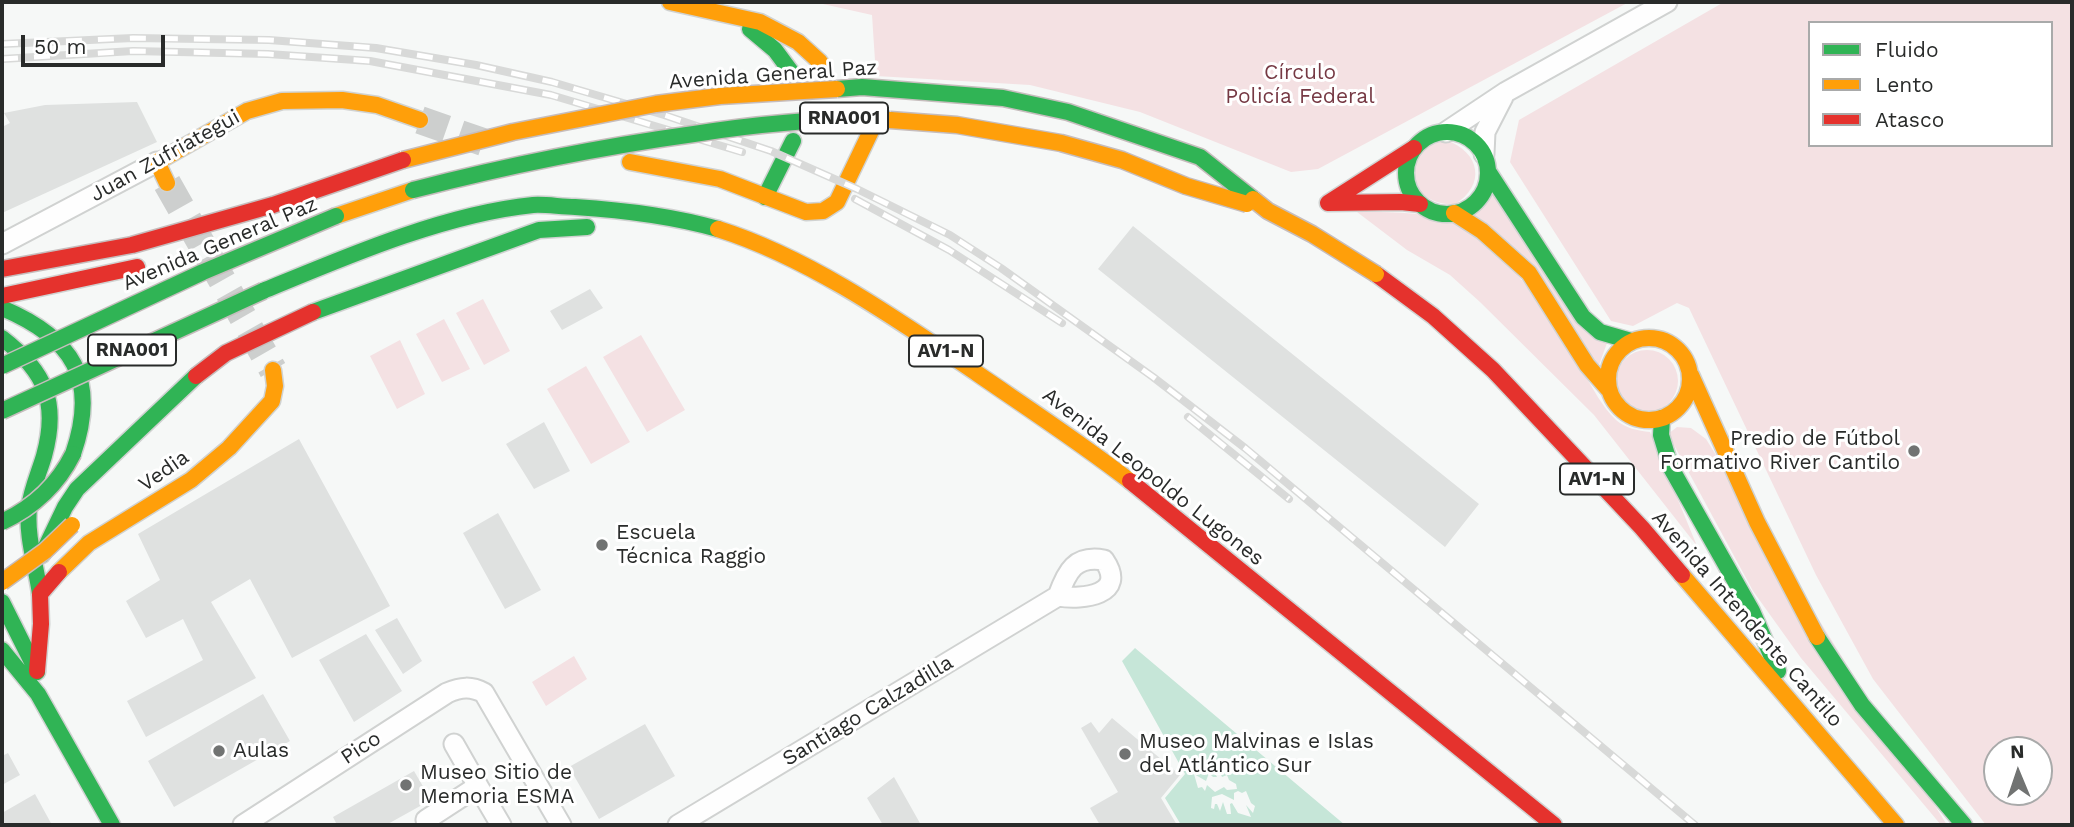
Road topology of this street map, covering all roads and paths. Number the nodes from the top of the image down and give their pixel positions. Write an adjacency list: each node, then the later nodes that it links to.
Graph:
1 (670, 2): 3 (main road)
2 (1667, 2): 6 (street)
3 (730, 16): 4 (main road); 5 (main road)
4 (820, 62)
5 (792, 73)
6 (1506, 92): 9 (street); 14 (street)
7 (420, 120): 12 (main road, Juan Zufriategui)
8 (871, 131): 16 (main road)
9 (1446, 132): 11 (main road); 14 (main road)
10 (793, 141): 16 (main road)
11 (1414, 148): 17 (main road); 17 (main road)
12 (157, 162): 15 (main road); 22 (street, Juan Zufriategui)
13 (630, 162): 16 (main road)
14 (1486, 162): 20 (main road); 31 (main road)
15 (167, 183)
16 (765, 197)
17 (1420, 204): 20 (main road)
18 (273, 205): 19 (main road, Avenida General Paz, bridge); 23 (main road, bridge); 25 (main road, Avenida General Paz, bridge)
19 (1268, 211): 29 (main road, Avenida General Paz / RNA001, bridge); 53 (main road, Avenida Intendente Cantilo / AV1-N, bridge)
20 (1454, 213): 37 (main road)
21 (690, 221): 28 (main road); 38 (main road, RNA001, bridge); 62 (main road, Avenida Leopoldo Lugones / AV1-N)
22 (2, 244)
23 (194, 244)
24 (143, 265): 26 (main road)
25 (2, 270)
26 (2, 296)
27 (2, 308): 41 (main road, bridge)
28 (313, 312): 35 (main road, bridge); 42 (main road, bridge)
29 (83, 327): 32 (main road, bridge); 33 (main road, Avenida General Paz / RNA001, bridge)
30 (2, 338): 45 (main road)
31 (1631, 341): 36 (main road); 37 (main road)
32 (2, 351)
33 (2, 366)
34 (273, 370): 44 (main road, Vedia)
35 (225, 373)
36 (1691, 375): 39 (main road); 40 (main road, Avenida Intendente Cantilo)
37 (1608, 389): 39 (main road)
38 (2, 411)
39 (1680, 418): 40 (main road, Avenida Intendente Cantilo); 53 (main road)
40 (1720, 442): 64 (main road, Avenida Intendente Cantilo)
41 (2, 522)
42 (47, 544): 44 (main road); 45 (main road)
43 (12, 556): 46 (main road, bridge)
44 (65, 566): 45 (main road); 47 (main road, Vedia)
45 (37, 572): 47 (main road)
46 (2, 582)
47 (40, 594): 51 (main road)
48 (1058, 596): 61 (street, Santiago Calzadilla)
49 (2, 602): 51 (main road)
50 (3, 654): 52 (main road)
51 (37, 671): 52 (main road)
52 (38, 694): 57 (main road)
53 (1794, 707): 63 (main road, Avenida Intendente Cantilo / AV1-N)
54 (454, 744): 55 (street)
55 (478, 786): 56 (street); 59 (street)
56 (426, 820)
57 (112, 825)
58 (243, 825): 60 (street, Pico)
59 (501, 825)
60 (561, 825)
61 (678, 825)
62 (1554, 825)
63 (1896, 825)
64 (1964, 825)

